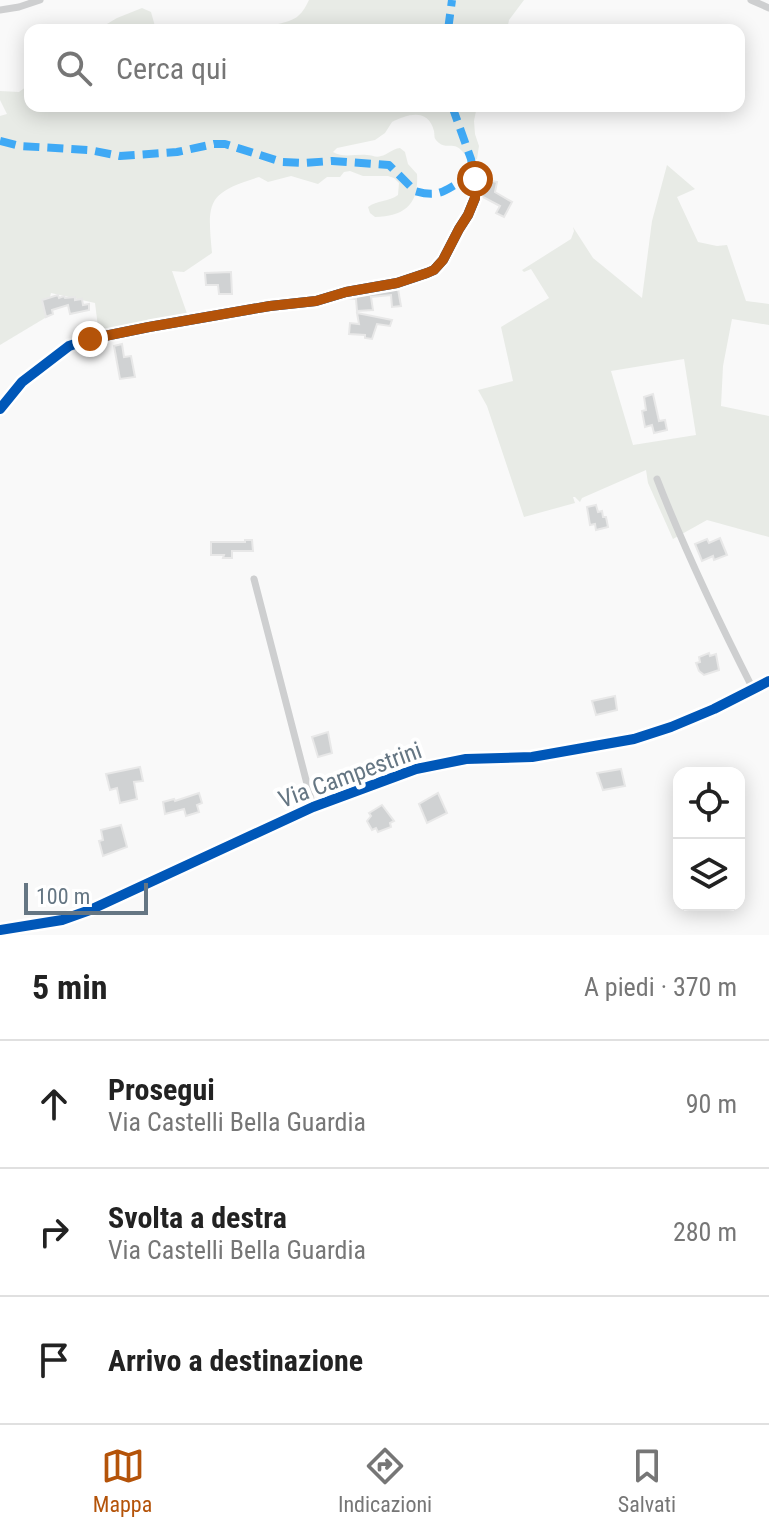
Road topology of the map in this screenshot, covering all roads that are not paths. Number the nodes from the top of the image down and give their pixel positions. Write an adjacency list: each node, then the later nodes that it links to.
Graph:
1 (40, 0): 4 (street)
2 (751, 0): 3 (street)
3 (769, 8)
4 (0, 10)
5 (474, 176): 6 (street)
6 (0, 409)
7 (657, 479): 10 (street)
8 (254, 579): 11 (street, Via Campestrini)
9 (769, 681): 10 (street, Via Campestrini)
10 (753, 689): 11 (street, Via Campestrini)
11 (313, 807): 12 (street, Via Campestrini)
12 (0, 930)

